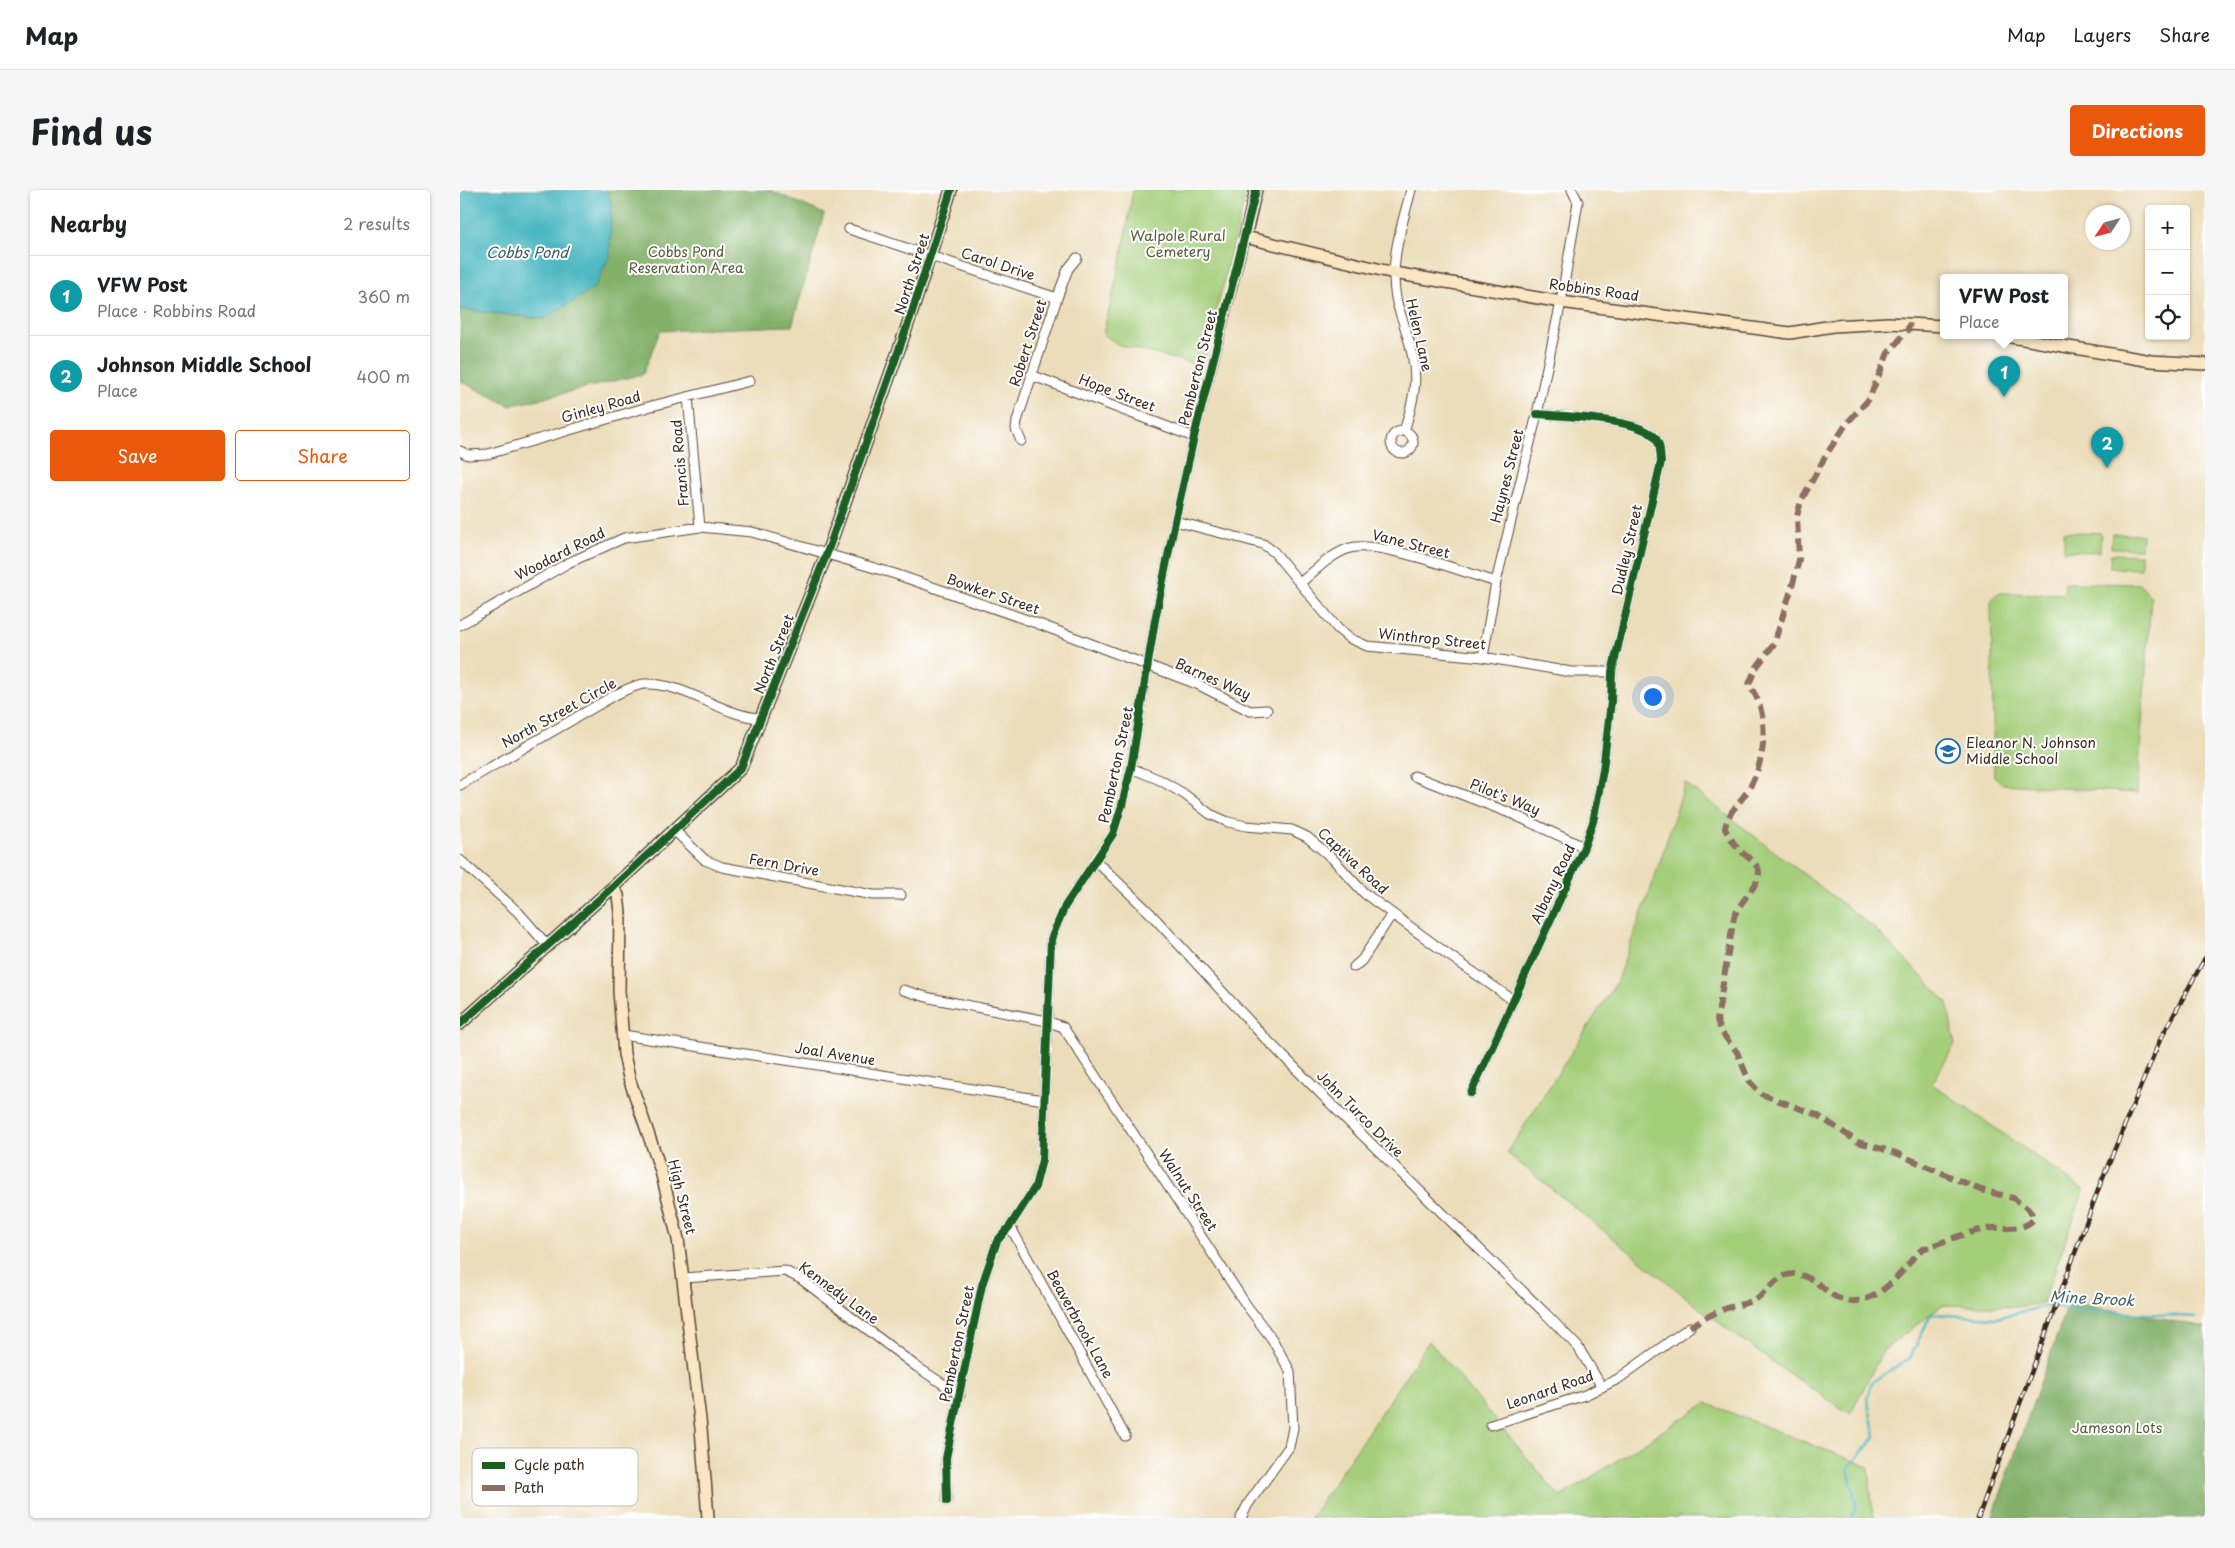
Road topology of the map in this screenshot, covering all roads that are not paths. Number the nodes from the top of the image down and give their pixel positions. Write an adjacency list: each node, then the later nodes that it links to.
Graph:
1 (951, 190): 7 (street, North Street)
2 (1256, 190): 6 (street, Pemberton Street)
3 (1411, 190): 9 (street, Helen Lane)
4 (1572, 190): 11 (street, Haynes Street)
5 (849, 229): 7 (street, Carol Drive)
6 (1245, 237): 9 (street, Robbins Road); 20 (street, Pemberton Street)
7 (931, 257): 10 (street, Carol Drive); 25 (street, North Street)
8 (1077, 258): 10 (street, Robert Street)
9 (1394, 273): 11 (street, Robbins Road); 19 (street, Helen Lane)
10 (1057, 298): 15 (street, Robert Street)
11 (1561, 302): 12 (street, Robbins Road); 18 (street, Haynes Street)
12 (1940, 326)
13 (2024, 339): 14 (street)
14 (2205, 364)
15 (1031, 375): 20 (street, Hope Street); 21 (street, Robert Street)
16 (750, 381): 17 (street, Ginley Road)
17 (688, 397): 22 (street, Ginley Road); 24 (street, Francis Road)
18 (1537, 414): 26 (street, Haynes Street); 31 (street, Dudley Street)
19 (1404, 431)
20 (1194, 437): 23 (street, Pemberton Street)
21 (1021, 441)
22 (460, 451)
23 (1175, 521): 27 (street, Winthrop Street); 30 (street, Pemberton Street)
24 (700, 527): 25 (street, Woodard Road); 28 (street, Woodard Road)
25 (827, 553): 30 (street, Bowker Street); 33 (street, North Street)
26 (1496, 582): 27 (street, Vane Street); 29 (street, Haynes Street)
27 (1300, 583): 29 (street, Winthrop Street)
28 (460, 625)
29 (1483, 657): 31 (street, Winthrop Street)
30 (1148, 666): 32 (street, Barnes Way); 34 (street, Pemberton Street)
31 (1612, 672): 38 (street, Albany Road)
32 (1267, 710)
33 (761, 718): 36 (street, North Street Circle); 37 (street, North Street)
34 (1131, 768): 40 (street, Pemberton Street); 43 (street, Captiva Road)
35 (1414, 776): 38 (street, Pilot's Way)
36 (460, 785)
37 (674, 831): 41 (street, North Street); 42 (street, Fern Drive)
38 (1584, 847): 47 (street, Albany Road)
39 (460, 860): 44 (street)
40 (1096, 861): 48 (street, Pemberton Street); 56 (street, John Turco Drive)
41 (612, 888): 44 (street, North Street); 50 (street, High Street)
42 (901, 894)
43 (1392, 914): 45 (street); 47 (street, Captiva Road)
44 (547, 945): 49 (street, North Street)
45 (1354, 967)
46 (903, 990): 48 (street, Walnut Street)
47 (1513, 1000): 51 (street, Albany Road)
48 (1047, 1021): 52 (street, Pemberton Street); 62 (street, Walnut Street)
49 (460, 1024)
50 (623, 1035): 52 (street, Joal Avenue); 54 (street, High Street)
51 (1471, 1093)
52 (1044, 1100): 53 (street, Pemberton Street)
53 (1010, 1226): 57 (street, Pemberton Street); 59 (street, Beaverbrook Lane)
54 (683, 1278): 57 (street, Kennedy Lane); 61 (street, High Street)
55 (1690, 1327): 56 (street, Leonard Road)
56 (1602, 1387): 58 (street, Leonard Road)
57 (960, 1395): 60 (street, Pemberton Street)
58 (1491, 1425)
59 (1125, 1436)
60 (947, 1500)
61 (708, 1518)
62 (1241, 1518)

